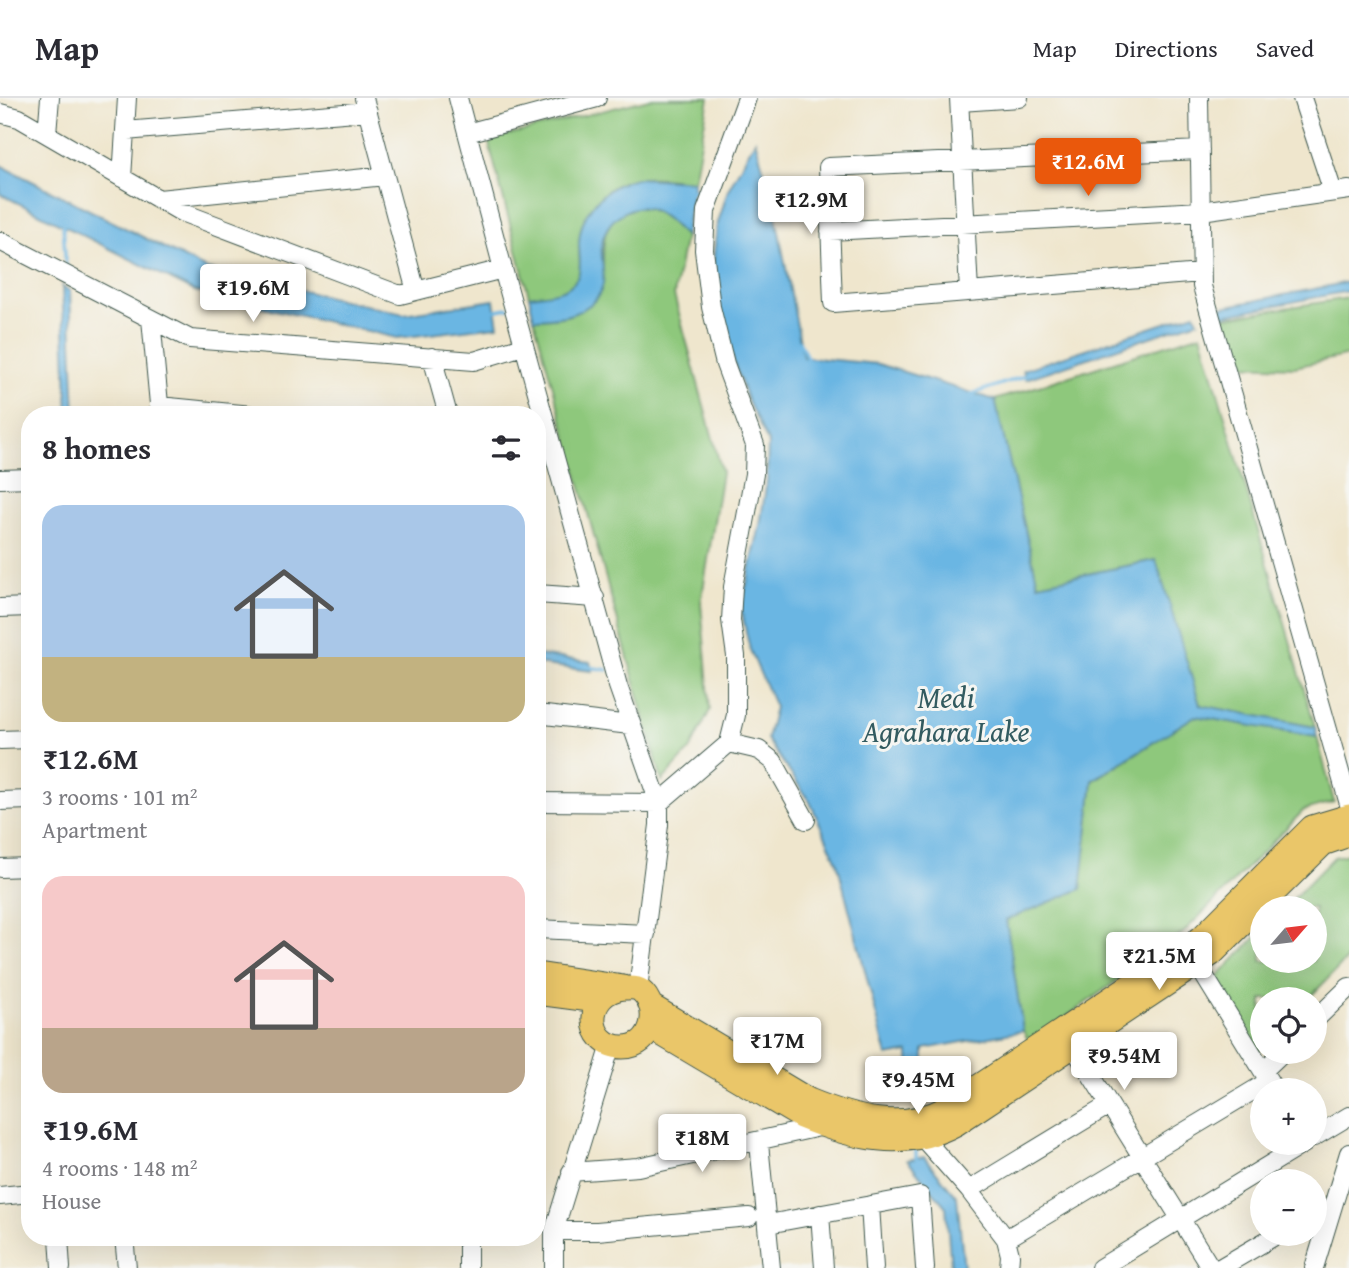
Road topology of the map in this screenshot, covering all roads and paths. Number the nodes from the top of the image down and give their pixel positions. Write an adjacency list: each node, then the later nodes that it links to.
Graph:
1 (50, 98): 15 (street)
2 (127, 98): 13 (street)
3 (458, 98): 14 (street)
4 (597, 98): 10 (street)
5 (747, 98): 47 (street)
6 (1019, 98): 9 (street)
7 (1199, 98): 16 (street)
8 (1302, 98): 20 (street)
9 (959, 100): 17 (street)
10 (554, 103): 14 (street)
11 (366, 105): 13 (street); 18 (street)
12 (0, 113): 15 (street)
13 (125, 131): 19 (street)
14 (467, 133): 26 (street)
15 (47, 134): 19 (street)
16 (1200, 150): 17 (street); 22 (street)
17 (963, 161): 23 (street); 24 (street)
18 (385, 176): 21 (street); 28 (street)
19 (122, 178): 21 (street)
20 (1341, 191): 22 (street)
21 (159, 200): 26 (street)
22 (1201, 211): 23 (street); 27 (street)
23 (966, 224): 24 (street); 29 (street)
24 (830, 231): 29 (street)
25 (0, 242): 30 (street)
26 (503, 269): 31 (street)
27 (1201, 273): 29 (street); 52 (street)
28 (414, 284)
29 (969, 292)
30 (151, 319): 32 (street); 33 (street)
31 (521, 341): 32 (street); 35 (street)
32 (432, 356): 34 (street)
33 (160, 406)
34 (446, 406)
35 (540, 406)
36 (546, 428): 40 (street)
37 (21, 478): 38 (street)
38 (0, 479)
39 (546, 595): 40 (street)
40 (595, 598): 44 (street)
41 (21, 607): 42 (street)
42 (0, 608)
43 (546, 715): 44 (street)
44 (630, 725): 51 (street)
45 (21, 739): 46 (street)
46 (0, 740)
47 (729, 743): 51 (street); 54 (street)
48 (21, 800): 49 (street)
49 (0, 801)
50 (546, 802): 51 (street)
51 (659, 803): 59 (street)
52 (1349, 804)
53 (1349, 816): 74 (main road)
54 (806, 820)
55 (1349, 835): 60 (main road)
56 (21, 867): 57 (street)
57 (0, 868)
58 (546, 929): 59 (street)
59 (646, 934): 64 (street)
60 (1197, 964): 69 (main road); 70 (street)
61 (546, 976): 64 (main road)
62 (1349, 987): 66 (street)
63 (546, 994): 65 (main road)
64 (644, 997): 65 (main road); 67 (main road); 77 (main road)
65 (598, 1000): 68 (main road)
66 (1327, 1008)
67 (651, 1028): 68 (main road); 75 (main road)
68 (611, 1045): 83 (street)
69 (1073, 1046): 72 (street); 74 (main road)
70 (1267, 1078)
71 (1250, 1092): 82 (street)
72 (1110, 1105): 82 (street); 84 (street)
73 (1349, 1116): 76 (street)
74 (941, 1121): 77 (main road); 78 (main road)
75 (824, 1126): 77 (main road); 79 (street)
76 (1327, 1129)
77 (900, 1131): 78 (main road)
78 (923, 1138): 84 (street)
79 (758, 1143): 83 (street); 93 (street)
80 (1349, 1153): 87 (street)
81 (1285, 1155): 92 (street)
82 (1143, 1157): 92 (street); 95 (street)
83 (571, 1172): 94 (street)
84 (969, 1190): 95 (street)
85 (21, 1194): 86 (street)
86 (0, 1196)
87 (1332, 1202): 89 (street); 112 (street)
88 (870, 1205): 90 (street); 106 (street); 107 (street)
89 (1327, 1205)
90 (820, 1214): 93 (street); 105 (street)
91 (749, 1217): 94 (street)
92 (1181, 1219): 109 (street); 110 (street)
93 (768, 1224): 104 (street)
94 (554, 1231): 103 (street)
95 (1006, 1240): 108 (street)
96 (60, 1246): 100 (street)
97 (125, 1246): 101 (street)
98 (468, 1246): 102 (street)
99 (1258, 1246): 111 (street)
100 (61, 1268)
101 (127, 1268)
102 (468, 1268)
103 (554, 1268)
104 (771, 1268)
105 (824, 1268)
106 (874, 1268)
107 (925, 1268)
108 (1009, 1268)
109 (1100, 1268)
110 (1211, 1268)
111 (1220, 1268)
112 (1314, 1268)

